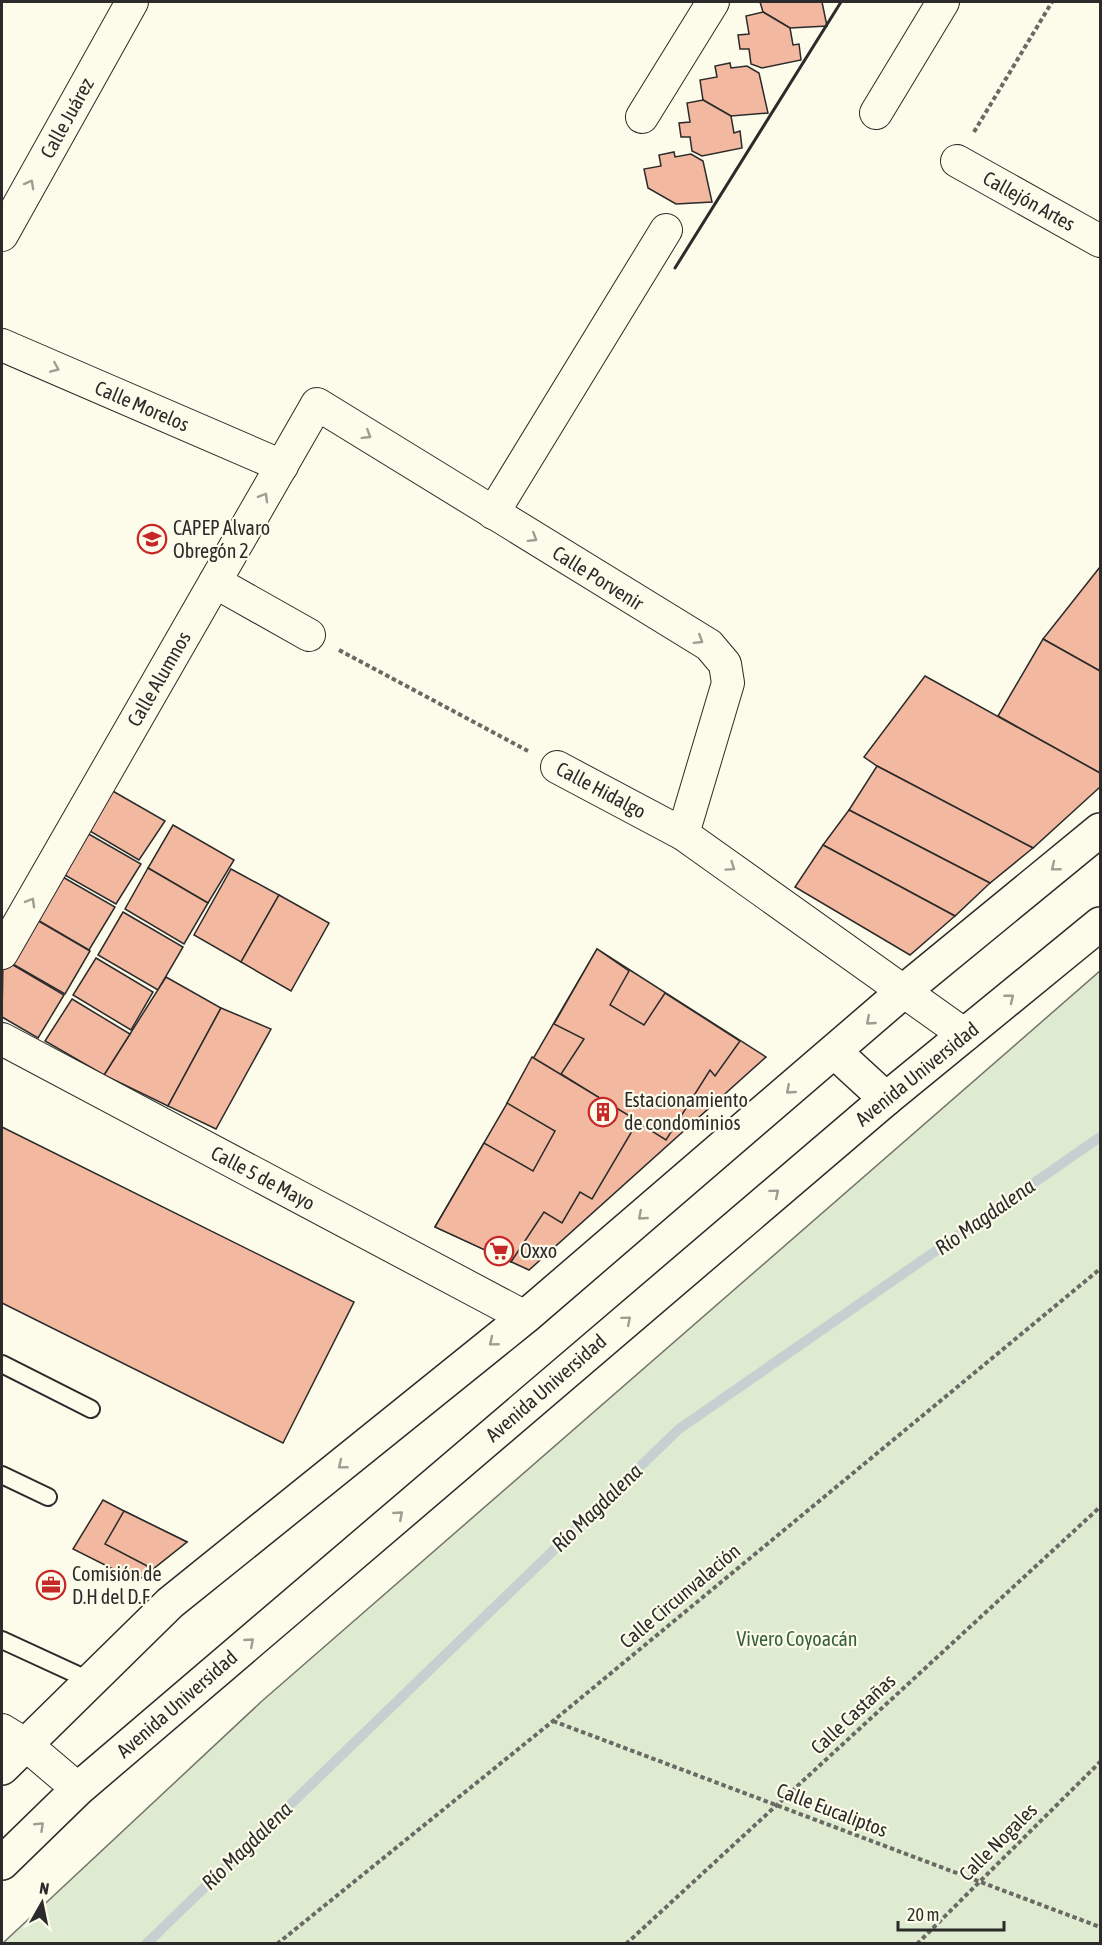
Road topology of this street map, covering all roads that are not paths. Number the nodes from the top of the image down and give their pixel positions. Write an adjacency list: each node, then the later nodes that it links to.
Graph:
1 (132, 2): 8 (street, Calle Juárez, one-way to 1)
2 (713, 2): 5 (street)
3 (943, 2): 4 (street)
4 (876, 113)
5 (642, 117)
6 (957, 161): 9 (street, Callejón Artes)
7 (666, 230): 13 (street)
8 (2, 236)
9 (1101, 241)
10 (2, 345): 12 (street, Calle Morelos, one-way to 12)
11 (318, 404): 12 (street, Calle Alumnos); 13 (street, Calle Porvenir, one-way to 13)
12 (282, 466): 14 (street, Calle Alumnos, one-way to 12)
13 (493, 513): 18 (street, Calle Porvenir, one-way to 18)
14 (215, 582): 15 (street); 20 (street, Calle Alumnos, one-way to 14)
15 (309, 635)
16 (557, 767): 18 (street, Calle Hidalgo)
17 (1101, 830): 21 (main road, one-way to 21)
18 (684, 834): 21 (street, Calle Hidalgo, one-way to 21)
19 (1101, 924): 22 (main road, Avenida Universidad, one-way to 19)
20 (2, 953)
21 (905, 990): 22 (street, Calle Hidalgo); 24 (main road, one-way to 24)
22 (965, 1035): 25 (main road, Avenida Universidad)
23 (2, 1039): 26 (street, Calle 5 de Mayo)
24 (835, 1052): 25 (main road); 26 (main road, one-way to 26)
25 (886, 1099): 35 (main road, Avenida Universidad, one-way to 25)
26 (525, 1317): 32 (main road, one-way to 32)
27 (2, 1364): 28 (lane)
28 (91, 1409)
29 (2, 1475): 30 (lane)
30 (48, 1497)
31 (2, 1640): 32 (lane)
32 (91, 1681): 33 (main road)
33 (13, 1737): 34 (main road); 35 (street)
34 (2, 1768)
35 (78, 1789): 36 (main road, Avenida Universidad, one-way to 35)
36 (2, 1863)

